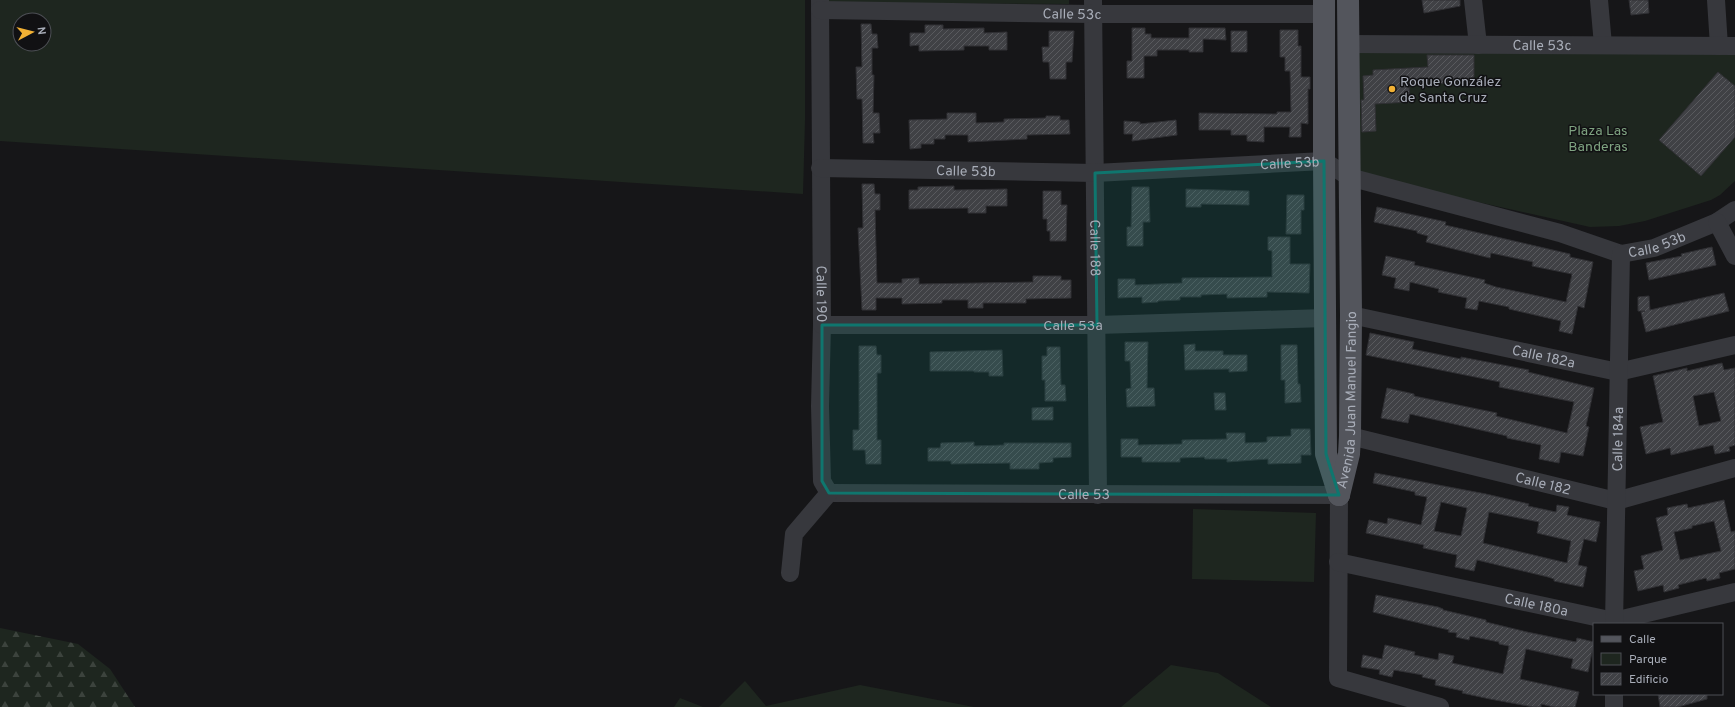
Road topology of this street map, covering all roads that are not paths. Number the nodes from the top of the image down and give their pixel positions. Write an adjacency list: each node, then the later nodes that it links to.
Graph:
1 (1348, 0): 8 (main road, Avenida Juan Manuel Fangio)
2 (1474, 0): 9 (street)
3 (1599, 0): 10 (street)
4 (1716, 0): 11 (street)
5 (820, 5): 6 (street, Calle 53c); 13 (street, Calle 190)
6 (1092, 7): 7 (street, Calle 53c); 14 (street, Calle 188)
7 (1324, 7): 12 (main road, Avenida Juan Manuel Fangio)
8 (1349, 44): 9 (street, Calle 53c); 15 (main road, Avenida Juan Manuel Fangio)
9 (1478, 45): 10 (street, Calle 53c)
10 (1603, 45): 11 (street, Calle 53c)
11 (1727, 46)
12 (1324, 161): 14 (street, Calle 53b); 15 (street, Calle 53b); 21 (main road, Avenida Juan Manuel Fangio)
13 (820, 168): 14 (street, Calle 53b); 22 (street, Calle 190)
14 (1095, 173): 23 (street, Calle 188)
15 (1349, 177): 18 (street, Calle 53b); 20 (main road, Avenida Juan Manuel Fangio)
16 (1735, 210): 17 (street, Calle 53b)
17 (1717, 222): 18 (street, Calle 53b); 19 (street)
18 (1621, 254): 25 (street, Calle 184a)
19 (1735, 256)
20 (1351, 315): 25 (street, Calle 182a); 26 (main road, Avenida Juan Manuel Fangio)
21 (1325, 318): 23 (street, Calle 53a); 30 (main road, Avenida Juan Manuel Fangio)
22 (822, 325): 23 (street, Calle 53a); 28 (street, Calle 190)
23 (1097, 325): 29 (street, Calle 188)
24 (1735, 345): 25 (street, Calle 182a)
25 (1618, 372): 31 (street, Calle 184a)
26 (1350, 436): 30 (main road, Avenida Juan Manuel Fangio); 31 (street, Calle 182)
27 (1735, 468): 31 (street, Calle 182)
28 (828, 494): 29 (street, Calle 53); 33 (street)
29 (1098, 495): 30 (street, Calle 53)
30 (1339, 495): 32 (street)
31 (1616, 501): 35 (street, Calle 184a)
32 (1338, 562): 35 (street, Calle 180a); 37 (street)
33 (790, 573)
34 (1735, 592): 35 (street, Calle 180a)
35 (1614, 622)
36 (1614, 695): 38 (street)
37 (1440, 707)
38 (1614, 707)

